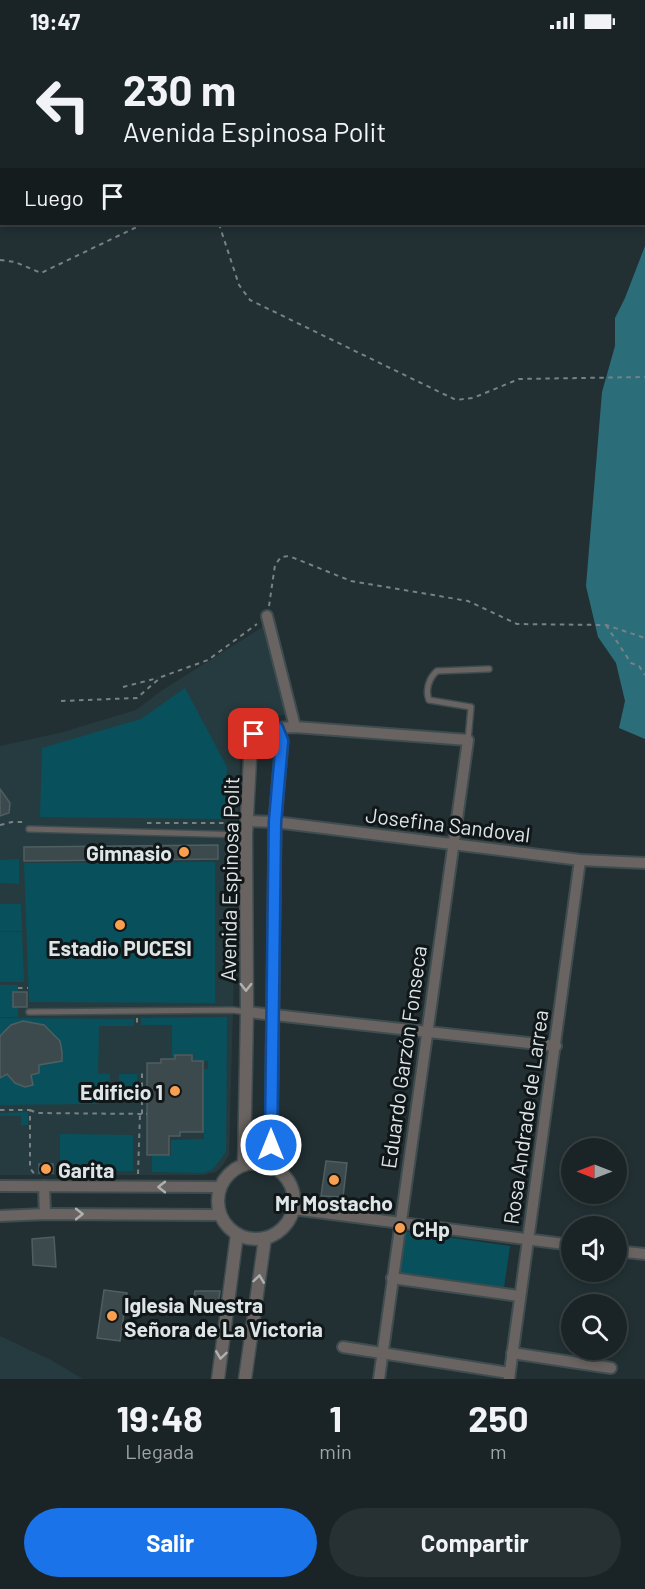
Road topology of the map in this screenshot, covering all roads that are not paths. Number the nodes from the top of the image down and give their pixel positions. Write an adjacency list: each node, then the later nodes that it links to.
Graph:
1 (267, 616): 4 (street)
2 (489, 669): 5 (lane)
3 (277, 728): 4 (street); 6 (street, Avenida Espinosa Polit); 7 (street)
4 (295, 728): 5 (street)
5 (468, 740): 10 (street, Eduardo Garzón Fonseca)
6 (246, 821): 7 (street, Josefina Sandoval); 9 (street, Avenida Espinosa Polit)
7 (275, 822): 10 (street, Josefina Sandoval); 15 (street)
8 (29, 829): 9 (lane)
9 (246, 835): 14 (street, Avenida Espinosa Polit, one-way to 14)
10 (452, 845): 11 (street, Josefina Sandoval); 16 (street, Eduardo Garzón Fonseca)
11 (580, 860): 12 (street, Josefina Sandoval); 17 (street, Rosa Andrade de Larrea)
12 (645, 863)
13 (29, 1012): 14 (lane)
14 (247, 1012): 15 (street); 18 (street, Avenida Espinosa Polit)
15 (272, 1014): 16 (street); 19 (street)
16 (426, 1032): 17 (street); 27 (street, Eduardo Garzón Fonseca)
17 (556, 1046): 30 (street, Rosa Andrade de Larrea)
18 (244, 1165): 19 (street); 22 (street)
19 (271, 1167): 23 (street)
20 (0, 1186): 21 (street)
21 (44, 1186): 22 (street, one-way to 21); 24 (street)
22 (220, 1187): 25 (street)
23 (293, 1209): 27 (street); 29 (street)
24 (45, 1214): 25 (street, one-way to 25); 26 (street)
25 (220, 1215): 28 (street)
26 (0, 1216)
27 (400, 1222): 30 (street); 34 (street, Eduardo Garzón Fonseca)
28 (237, 1234): 29 (street); 41 (street, one-way to 41)
29 (265, 1238): 42 (street, one-way to 29)
30 (527, 1239): 31 (street); 35 (street, Rosa Andrade de Larrea)
31 (561, 1244)
32 (627, 1252): 33 (street)
33 (645, 1254)
34 (392, 1278): 35 (street); 37 (street, Eduardo Garzón Fonseca)
35 (519, 1296): 38 (street, Rosa Andrade de Larrea)
36 (344, 1347): 37 (street)
37 (382, 1353): 40 (street); 43 (street, Eduardo Garzón Fonseca)
38 (512, 1353): 39 (street); 40 (street, Rosa Andrade de Larrea)
39 (611, 1368)
40 (509, 1376)
41 (218, 1379)
42 (245, 1379)
43 (379, 1379)

